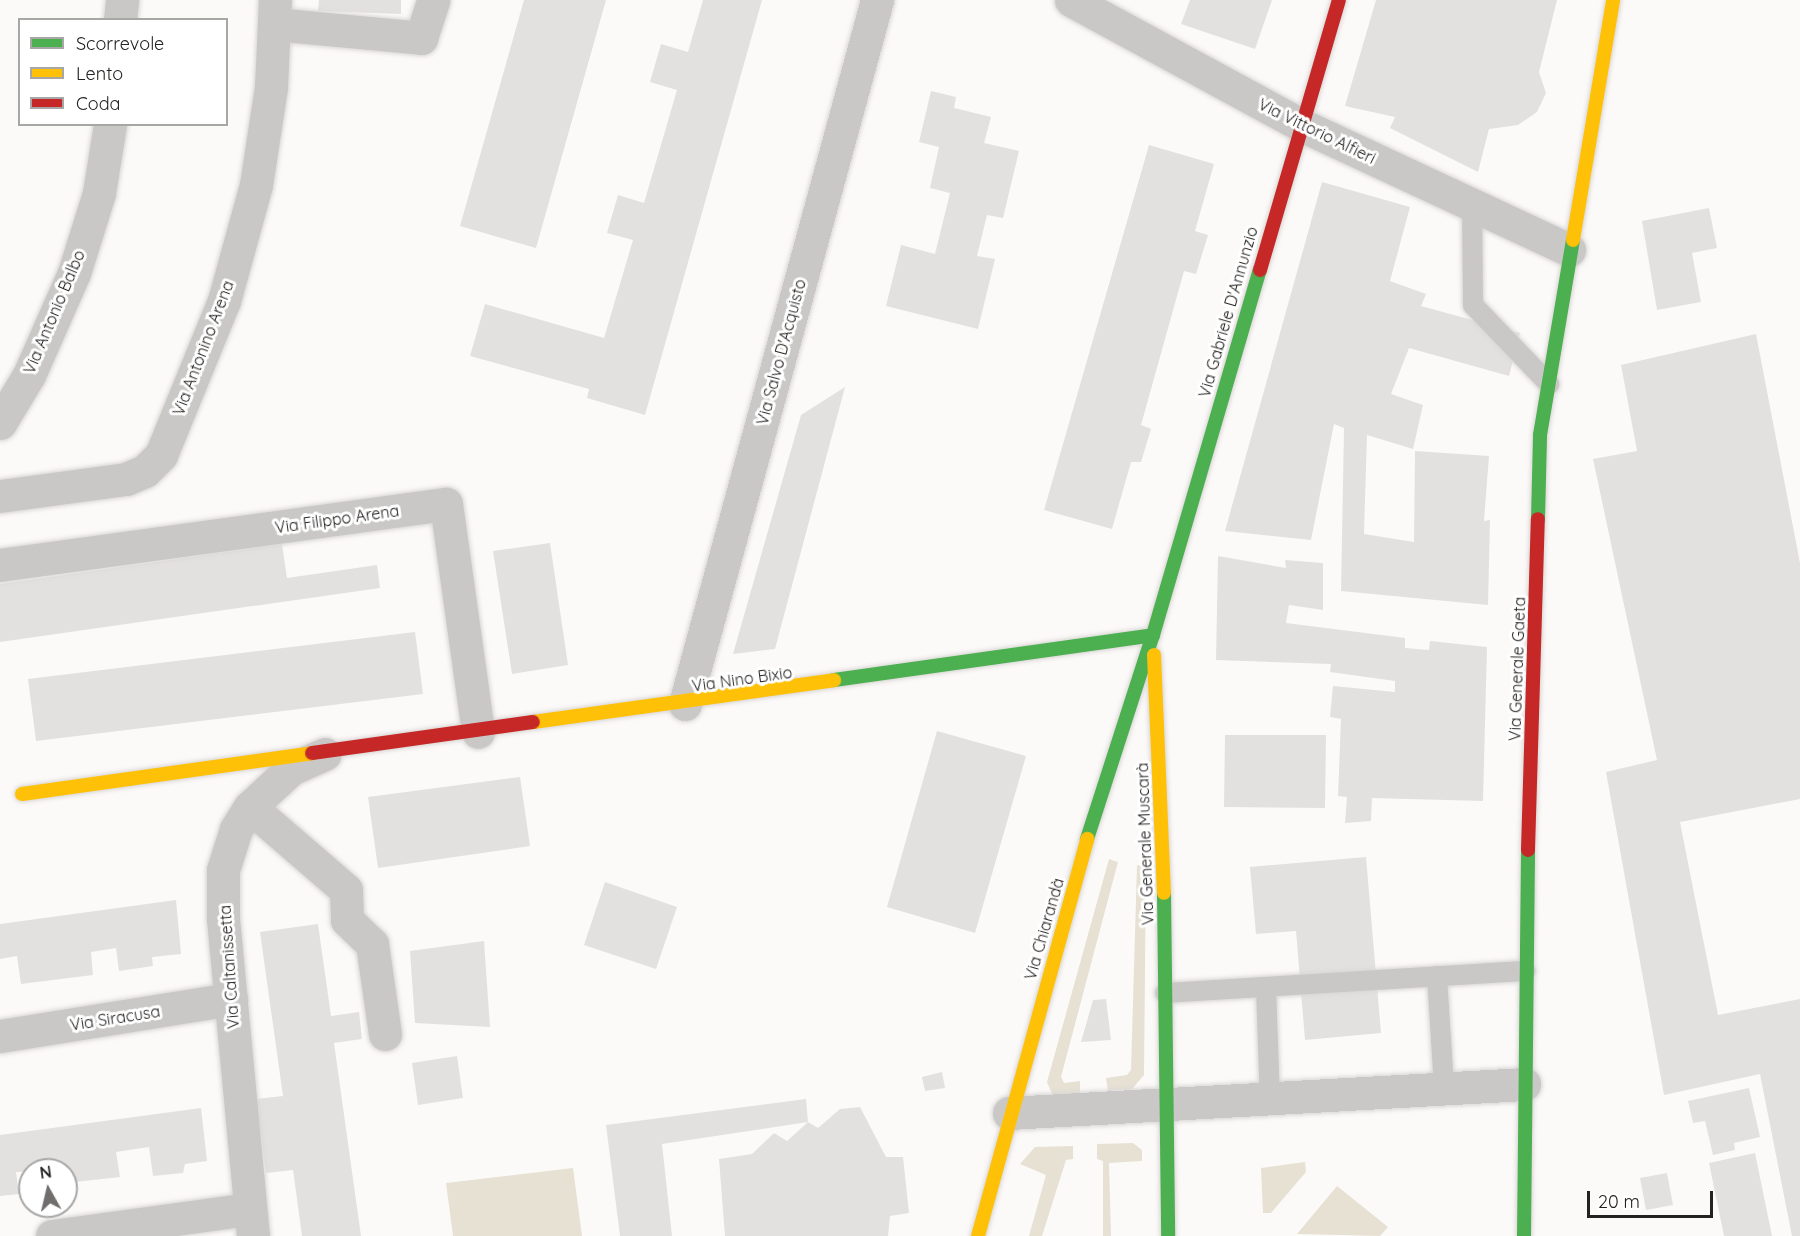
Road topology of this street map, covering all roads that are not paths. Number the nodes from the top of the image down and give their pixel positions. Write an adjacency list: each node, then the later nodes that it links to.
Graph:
1 (122, 0): 8 (street)
2 (432, 0): 7 (street)
3 (877, 0): 18 (street, Via Salvo D'Acquisto)
4 (1071, 0): 9 (street, Via Vittorio Alfieri)
5 (1339, 0): 9 (main road, Via Gabriele D'Annunzio)
6 (1613, 0): 12 (main road, Via Generale Gaeta)
7 (274, 12): 15 (street, Via Antonino Arena)
8 (120, 18)
9 (1299, 124): 11 (street, Via Vittorio Alfieri); 17 (main road, Via Gabriele D'Annunzio)
10 (110, 126): 14 (street, Via Antonio Balbo)
11 (1472, 204): 12 (street, Via Vittorio Alfieri); 13 (lane)
12 (1569, 250): 13 (main road, Via Generale Gaeta)
13 (1550, 384): 23 (main road, Via Generale Gaeta)
14 (0, 423)
15 (0, 496)
16 (0, 565): 19 (street, Via Filippo Arena)
17 (1153, 635): 18 (main road, Via Nino Bixio); 26 (main road, Via Generale Muscarà); 34 (main road, Via Chiarandà)
18 (685, 704): 19 (main road, Via Nino Bixio)
19 (478, 732): 20 (main road, Via Nino Bixio)
20 (335, 752): 21 (main road, Via Nino Bixio); 22 (street, Via Caltanissetta)
21 (22, 794)
22 (250, 807): 27 (street, Via Caltanissetta); 28 (street)
23 (1525, 971): 24 (lane); 30 (main road, Via Generale Gaeta)
24 (1437, 976): 25 (lane); 31 (lane)
25 (1266, 987): 26 (lane); 32 (lane)
26 (1164, 993): 33 (main road, Via Generale Muscarà)
27 (231, 999): 29 (street, Via Siracusa); 35 (street, Via Caltanissetta)
28 (385, 1034)
29 (0, 1036)
30 (1524, 1084): 31 (street); 39 (main road, Via Generale Gaeta)
31 (1444, 1088): 32 (street)
32 (1270, 1099): 33 (street)
33 (1166, 1104): 34 (street); 38 (main road, Via Generale Muscarà)
34 (1009, 1113): 37 (main road, Via Chiarandà)
35 (251, 1223): 36 (street)
36 (52, 1236)
37 (978, 1236)
38 (1168, 1236)
39 (1524, 1236)

